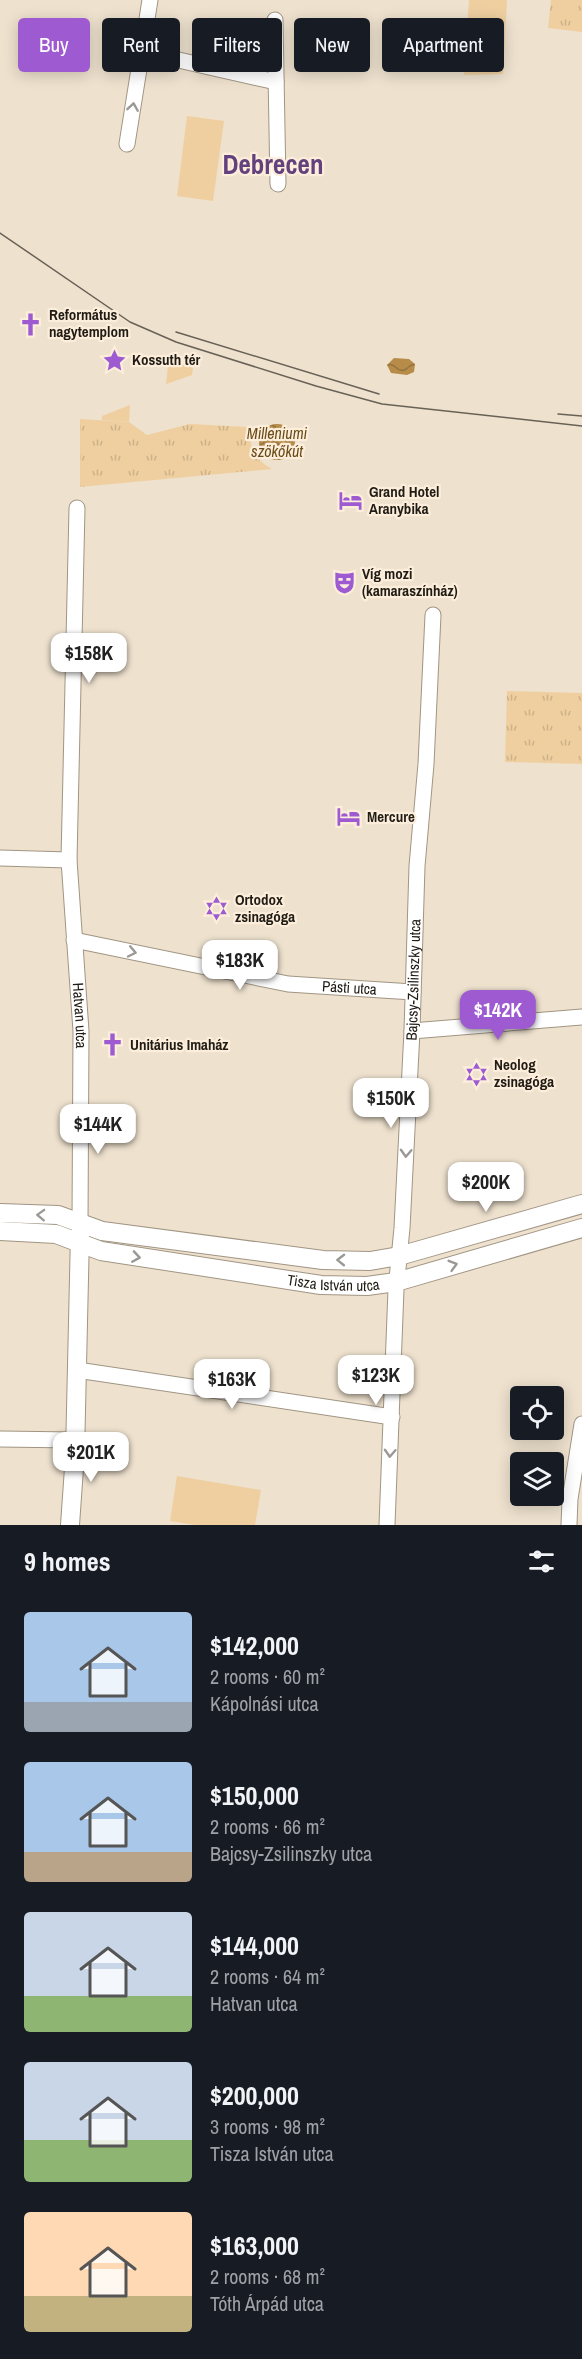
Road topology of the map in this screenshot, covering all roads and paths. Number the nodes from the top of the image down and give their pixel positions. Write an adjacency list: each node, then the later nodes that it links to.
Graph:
1 (150, 0): 2 (street)
2 (148, 18)
3 (180, 60): 6 (street)
4 (140, 72): 7 (street, one-way to 4)
5 (276, 72): 6 (street)
6 (276, 82): 8 (street)
7 (127, 144)
8 (278, 184)
9 (77, 508): 12 (street, Hatvan utca)
10 (433, 615): 14 (street, Bajcsy-Zsilinszky utca)
11 (0, 858): 12 (street)
12 (69, 860): 13 (street, Hatvan utca)
13 (74, 940): 14 (street, Pásti utca, one-way to 14); 19 (street, Hatvan utca)
14 (413, 992): 16 (street, Bajcsy-Zsilinszky utca)
15 (582, 1017): 16 (street)
16 (412, 1031): 23 (street, Bajcsy-Zsilinszky utca, one-way to 23)
17 (582, 1204): 23 (street, Tisza István utca)
18 (0, 1213): 19 (street, Tisza István utca, one-way to 18)
19 (80, 1223): 22 (street, Hatvan utca); 23 (street, Tisza István utca, one-way to 19)
20 (582, 1228): 24 (street, Tisza István utca, one-way to 20)
21 (0, 1231): 22 (street, Tisza István utca)
22 (79, 1243): 24 (street, Tisza István utca, one-way to 24); 25 (street, Hatvan utca)
23 (399, 1256): 24 (street, Bajcsy-Zsilinszky utca)
24 (396, 1282): 26 (street, Bajcsy-Zsilinszky utca)
25 (77, 1370): 26 (street); 29 (street, Hatvan utca)
26 (392, 1417): 31 (street, Bajcsy-Zsilinszky utca, one-way to 31)
27 (582, 1424): 32 (street)
28 (0, 1439): 29 (street)
29 (75, 1440): 30 (street, Hatvan utca)
30 (70, 1525)
31 (387, 1525)
32 (570, 1525)

